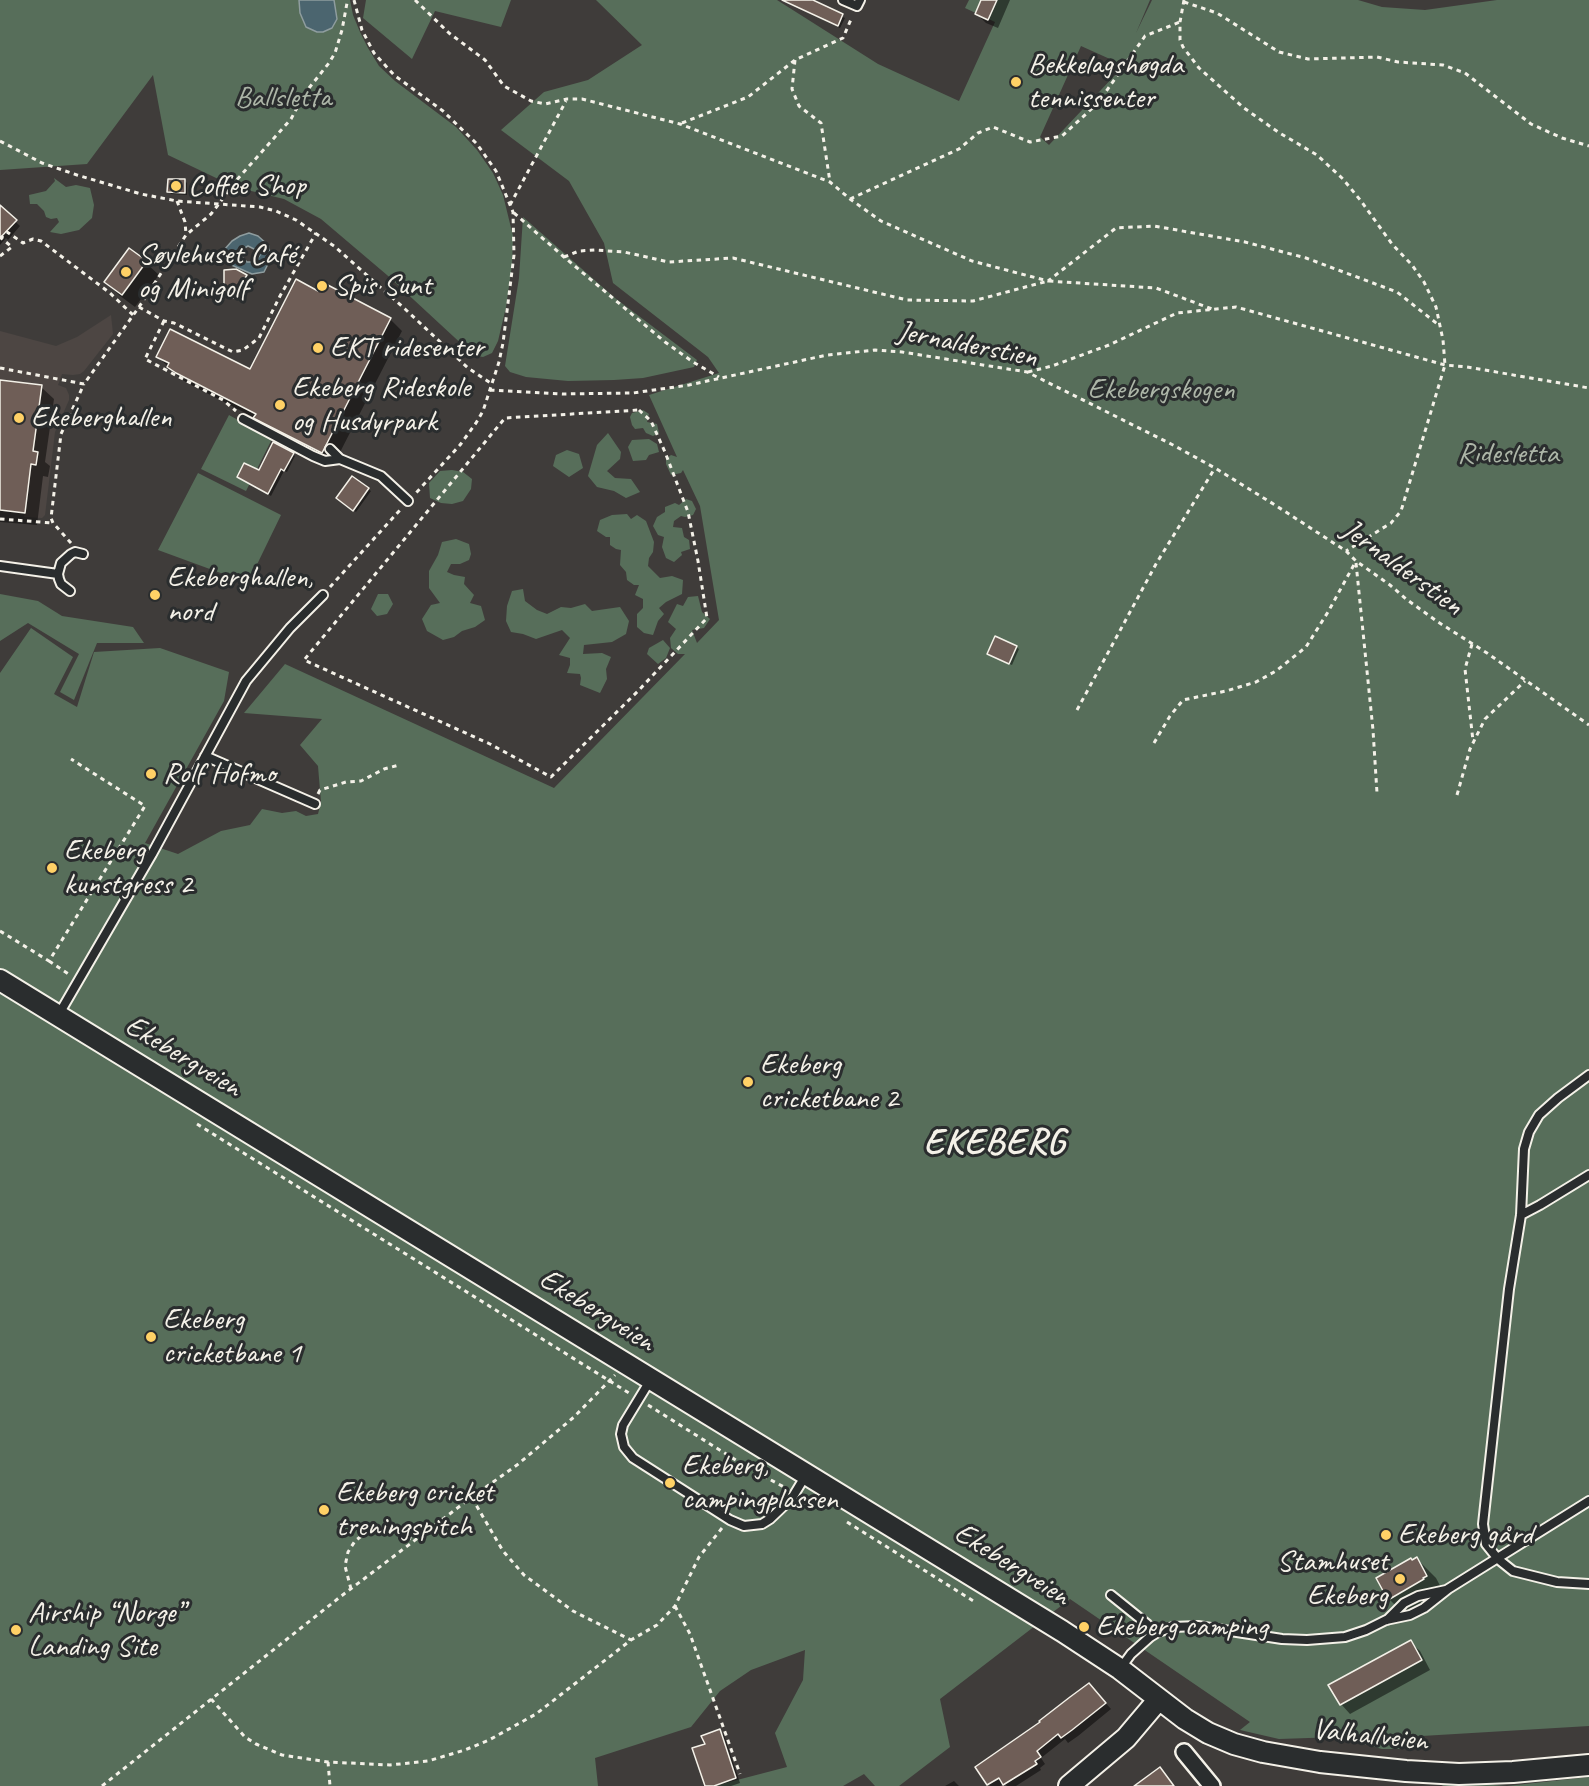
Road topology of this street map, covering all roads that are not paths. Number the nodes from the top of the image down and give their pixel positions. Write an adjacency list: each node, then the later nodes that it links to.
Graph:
1 (843, 0): 2 (lane)
2 (859, 3)
3 (243, 419): 5 (lane)
4 (330, 449): 5 (lane)
5 (340, 459): 6 (lane)
6 (408, 501)
7 (79, 553): 9 (lane)
8 (0, 566): 9 (lane)
9 (58, 574): 10 (lane)
10 (70, 591)
11 (323, 595): 12 (lane)
12 (205, 756): 13 (lane); 15 (lane)
13 (315, 804)
14 (0, 980): 15 (street, Ekebergveien)
15 (58, 1016): 19 (street, Ekebergveien)
16 (1589, 1075): 18 (lane)
17 (1589, 1175): 18 (lane)
18 (1521, 1215): 22 (lane)
19 (651, 1379): 20 (street, Ekebergveien); 20 (lane)
20 (807, 1474): 28 (street, Ekebergveien)
21 (1589, 1501): 22 (lane)
22 (1498, 1559): 23 (lane); 24 (lane)
23 (1589, 1584)
24 (1448, 1589): 26 (lane); 26 (lane)
25 (1111, 1595): 27 (lane, Ekebergveien)
26 (1386, 1620): 27 (lane)
27 (1154, 1634): 28 (lane)
28 (1120, 1669): 29 (street, Ekebergveien)
29 (1159, 1699): 31 (street, Valhallveien); 32 (street)
30 (1184, 1752): 33 (street)
31 (1589, 1765)
32 (1069, 1786)
33 (1212, 1786)

